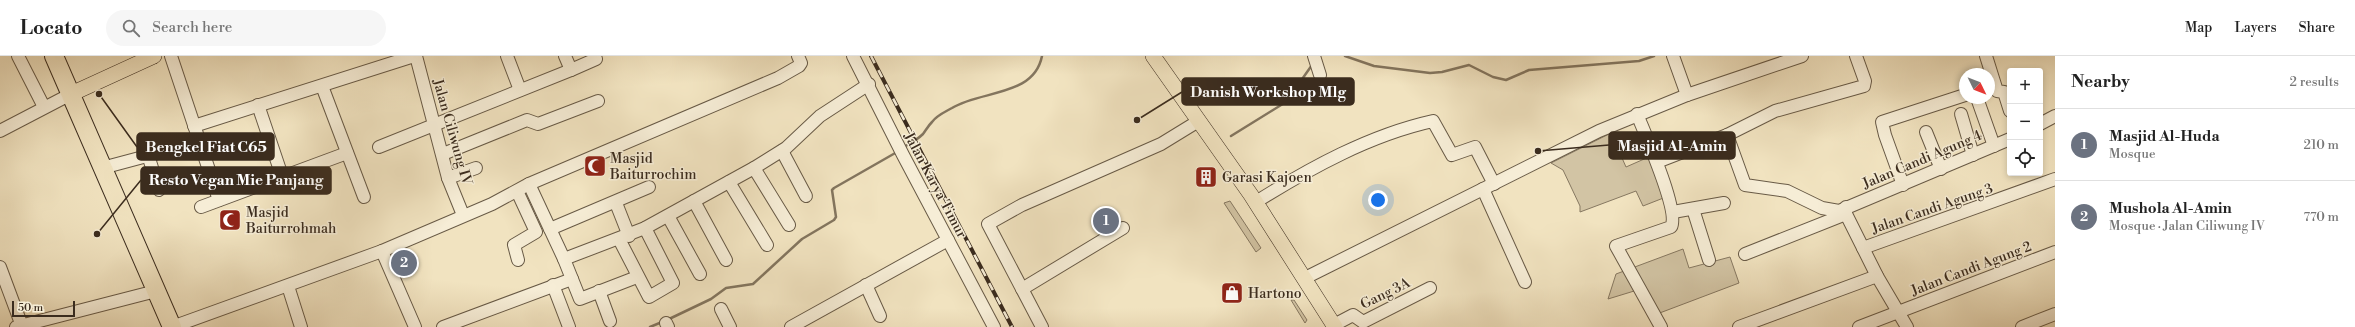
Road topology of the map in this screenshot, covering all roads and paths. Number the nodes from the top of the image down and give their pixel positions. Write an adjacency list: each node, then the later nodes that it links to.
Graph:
1 (18, 56): 29 (street)
2 (54, 56): 21 (highway)
3 (154, 56): 21 (main road)
4 (171, 56): 36 (street)
5 (415, 56): 19 (street); 34 (street, Jalan Ciliwung IV)
6 (506, 56): 20 (street)
7 (564, 56): 17 (street)
8 (798, 56): 58 (street)
9 (853, 56): 18 (street, Jalan Karya Timur)
10 (1142, 56): 24 (main road)
11 (1153, 56): 24 (main road)
12 (1673, 56): 22 (street)
13 (1802, 56): 22 (street)
14 (1856, 56): 39 (street)
15 (1986, 56): 27 (street)
16 (598, 57): 17 (street)
17 (571, 70): 20 (street)
18 (869, 84): 44 (street); 83 (street, Jalan Karya Timur)
19 (322, 86): 28 (street); 45 (street)
20 (520, 90): 34 (street)
21 (71, 94): 29 (street); 50 (highway)
22 (1687, 95): 30 (street)
23 (1959, 96): 60 (street)
24 (1179, 99): 35 (main road); 69 (main road)
25 (598, 102): 46 (street)
26 (1979, 104): 42 (street)
27 (2008, 104)
28 (258, 105): 36 (street); 54 (street)
29 (44, 107): 37 (street)
30 (1637, 114): 49 (street); 59 (street)
31 (1961, 114): 48 (street)
32 (2055, 116): 33 (street)
33 (2043, 122)
34 (436, 125): 43 (street); 46 (street, Jalan Ciliwung IV)
35 (1192, 125): 104 (street); 114 (main road)
36 (194, 126): 40 (street)
37 (0, 131)
38 (1926, 132): 53 (street)
39 (1727, 135): 49 (street); 74 (street)
40 (198, 138): 47 (street); 67 (street)
41 (2008, 140): 42 (street, Jalan Candi Agung 4)
42 (1994, 146): 48 (street, Jalan Candi Agung 4)
43 (379, 148)
44 (782, 151): 52 (street); 65 (street)
45 (347, 153): 54 (street); 66 (street)
46 (443, 154): 55 (street, Jalan Ciliwung IV)
47 (148, 155): 50 (street); 63 (street)
48 (1974, 155): 53 (street, Jalan Candi Agung 4)
49 (1657, 162): 75 (street)
50 (102, 168): 105 (highway)
51 (476, 168): 55 (street)
52 (754, 168): 57 (street); 78 (street)
53 (1941, 169): 60 (street, Jalan Candi Agung 4)
54 (282, 176): 67 (street)
55 (448, 178): 76 (street, Jalan Ciliwung IV)
56 (2055, 179): 85 (street, Jalan Candi Agung 3)
57 (729, 182): 68 (street); 84 (street)
58 (529, 184): 64 (street); 81 (street)
59 (1494, 184): 62 (street); 69 (street)
60 (1903, 185): 74 (street, Jalan Candi Agung 4)
61 (649, 188): 71 (street)
62 (1483, 189): 97 (street); 99 (street)
63 (159, 190)
64 (517, 191): 76 (street); 90 (street)
65 (806, 196)
66 (364, 197)
67 (219, 200): 72 (street)
68 (694, 201): 77 (street); 91 (street)
69 (1256, 202): 97 (main road)
70 (1724, 202): 73 (street)
71 (616, 203): 81 (street); 82 (street)
72 (201, 207)
73 (1693, 210): 75 (street); 92 (street)
74 (1846, 210): 85 (street); 88 (street)
75 (1673, 212): 123 (street)
76 (463, 215): 86 (street)
77 (668, 216): 79 (street); 94 (street)
78 (789, 225)
79 (645, 228): 82 (street); 96 (street)
80 (1123, 228): 104 (street)
81 (550, 229): 89 (street)
82 (624, 238): 89 (street); 96 (street)
83 (948, 240): 100 (street); 121 (street, Jalan Karya Timur)
84 (767, 246)
85 (1863, 248): 95 (street)
86 (382, 251): 101 (street); 117 (street)
87 (2055, 252): 108 (street, Jalan Candi Agung 2)
88 (1745, 254)
89 (564, 259): 98 (street)
90 (518, 260)
91 (726, 260)
92 (1709, 260)
93 (0, 267): 112 (street)
94 (700, 274)
95 (1876, 276): 108 (street); 124 (street)
96 (637, 277): 106 (street)
97 (1305, 278): 114 (main road)
98 (572, 279): 102 (street); 106 (street)
99 (1525, 282)
100 (866, 285): 110 (street); 120 (street)
101 (288, 286): 115 (street); 116 (street)
102 (553, 286): 113 (street); 118 (street)
103 (1430, 288): 114 (street, Gang 3A)
104 (1022, 289): 122 (street)
105 (156, 291): 112 (street); 115 (highway)
106 (599, 291): 111 (street)
107 (721, 309): 119 (street)
108 (1899, 312): 125 (street, Jalan Candi Agung 2); 126 (street)
109 (2055, 314): 127 (street)
110 (880, 316)
111 (610, 320)
112 (19, 326)
113 (447, 326)
114 (1331, 326)
115 (172, 327)
116 (301, 327)
117 (415, 327)
118 (569, 327)
119 (730, 327)
120 (791, 327)
121 (994, 327)
122 (1042, 327)
123 (1661, 327)
124 (1739, 327)
125 (1859, 327)
126 (1907, 327)
127 (2023, 327)

